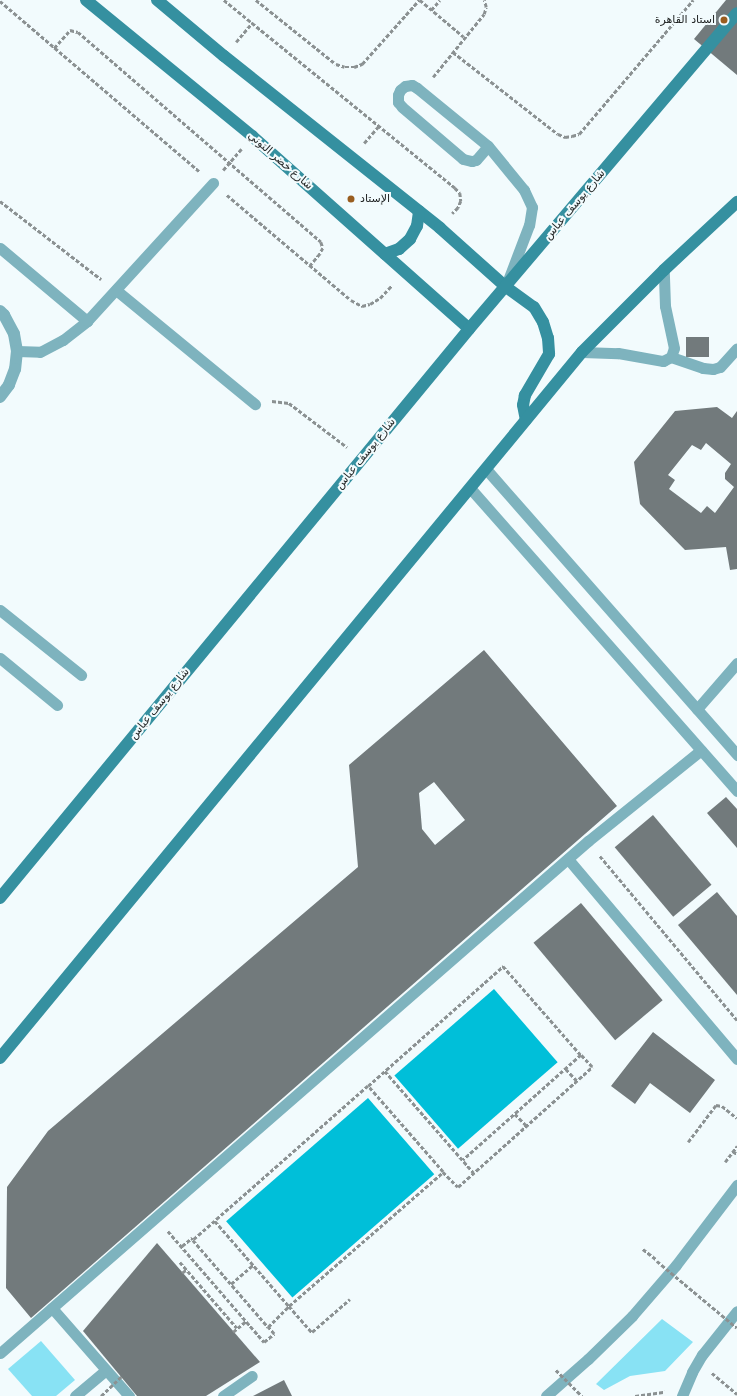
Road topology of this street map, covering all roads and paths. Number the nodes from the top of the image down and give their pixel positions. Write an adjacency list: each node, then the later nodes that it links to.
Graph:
1 (86, 0): 17 (main road, شارع خضر التوني)
2 (157, 0): 15 (main road)
3 (224, 0): 11 (path)
4 (256, 0): 5 (path)
5 (419, 0): 9 (path)
6 (440, 0): 9 (path)
7 (484, 0): 12 (path)
8 (693, 0): 14 (path)
9 (431, 10): 12 (path)
10 (737, 13): 29 (main road, شارع يوسف عباس)
11 (252, 23): 15 (path); 24 (path)
12 (464, 37): 14 (path)
13 (54, 48): 19 (path)
14 (453, 52): 16 (path)
15 (224, 56): 23 (main road)
16 (421, 91): 18 (lane); 18 (lane)
17 (252, 136): 19 (path); 26 (main road, شارع خضر التوني)
18 (488, 146): 29 (lane)
19 (230, 163): 20 (path); 27 (path)
20 (212, 182): 30 (lane)
21 (0, 201): 30 (path)
22 (737, 202): 28 (main road)
23 (419, 211): 24 (main road); 26 (main road)
24 (440, 228): 29 (main road)
25 (0, 248): 32 (lane)
26 (385, 254): 33 (main road, شارع خضر التوني)
27 (310, 266)
28 (664, 270): 36 (main road); 37 (lane)
29 (506, 287): 33 (main road, شارع يوسف عباس); 40 (main road)
30 (116, 290): 32 (lane); 39 (lane)
31 (0, 311): 35 (street)
32 (87, 321): 35 (lane)
33 (469, 329): 41 (main road, شارع يوسف عباس)
34 (737, 348): 37 (lane)
35 (17, 351): 38 (street)
36 (582, 352): 37 (lane); 40 (main road)
37 (671, 356)
38 (0, 397)
39 (255, 404): 41 (path)
40 (526, 420): 42 (main road)
41 (362, 459): 55 (main road, شارع يوسف عباس)
42 (486, 469): 43 (main road); 49 (lane)
43 (470, 488): 50 (lane); 58 (main road)
44 (0, 610): 47 (lane)
45 (0, 658): 48 (lane)
46 (737, 663): 49 (lane)
47 (81, 675)
48 (57, 705)
49 (698, 709): 51 (lane)
50 (701, 750): 52 (lane); 53 (lane)
51 (737, 755)
52 (737, 791)
53 (588, 842): 54 (lane); 56 (path)
54 (568, 859): 59 (lane); 88 (lane)
55 (0, 898)
56 (737, 1020)
57 (581, 1055): 60 (path); 61 (path); 62 (path)
58 (0, 1058)
59 (737, 1059)
60 (566, 1068): 62 (path); 64 (path)
61 (385, 1071): 63 (path); 71 (path)
62 (577, 1081): 66 (path)
63 (368, 1086): 73 (path); 76 (path)
64 (515, 1114): 66 (path); 71 (path)
65 (737, 1118): 67 (path)
66 (527, 1126): 74 (path)
67 (688, 1142)
68 (737, 1146): 69 (path)
69 (733, 1151): 70 (path); 72 (path)
70 (737, 1154)
71 (463, 1160): 74 (path)
72 (725, 1162)
73 (443, 1172): 74 (path); 87 (path)
74 (474, 1173)
75 (737, 1185): 107 (lane)
76 (215, 1221): 78 (path); 82 (path)
77 (168, 1231): 79 (path)
78 (193, 1240): 79 (path); 85 (path)
79 (182, 1246): 90 (path)
80 (643, 1249): 93 (path, bridge)
81 (180, 1262): 83 (path)
82 (253, 1265): 85 (path); 87 (path)
83 (187, 1270): 84 (path); 92 (path)
84 (182, 1273)
85 (231, 1284): 91 (path)
86 (350, 1299): 87 (path)
87 (289, 1306): 91 (path)
88 (52, 1308): 95 (lane); 97 (lane)
89 (737, 1311): 96 (lane)
90 (246, 1321): 91 (path); 92 (path)
91 (268, 1327)
92 (237, 1328): 94 (path)
93 (737, 1328)
94 (233, 1332)
95 (0, 1353)
96 (698, 1362): 101 (lane); 102 (path)
97 (106, 1370): 103 (lane); 105 (lane)
98 (556, 1370): 108 (path, bridge)
99 (252, 1376): 106 (lane)
100 (122, 1377): 104 (path, bridge)
101 (682, 1393): 109 (path)
102 (737, 1394)
103 (75, 1396)
104 (100, 1396)
105 (128, 1396)
106 (223, 1396)
107 (546, 1396)
108 (582, 1396)
109 (635, 1396)

